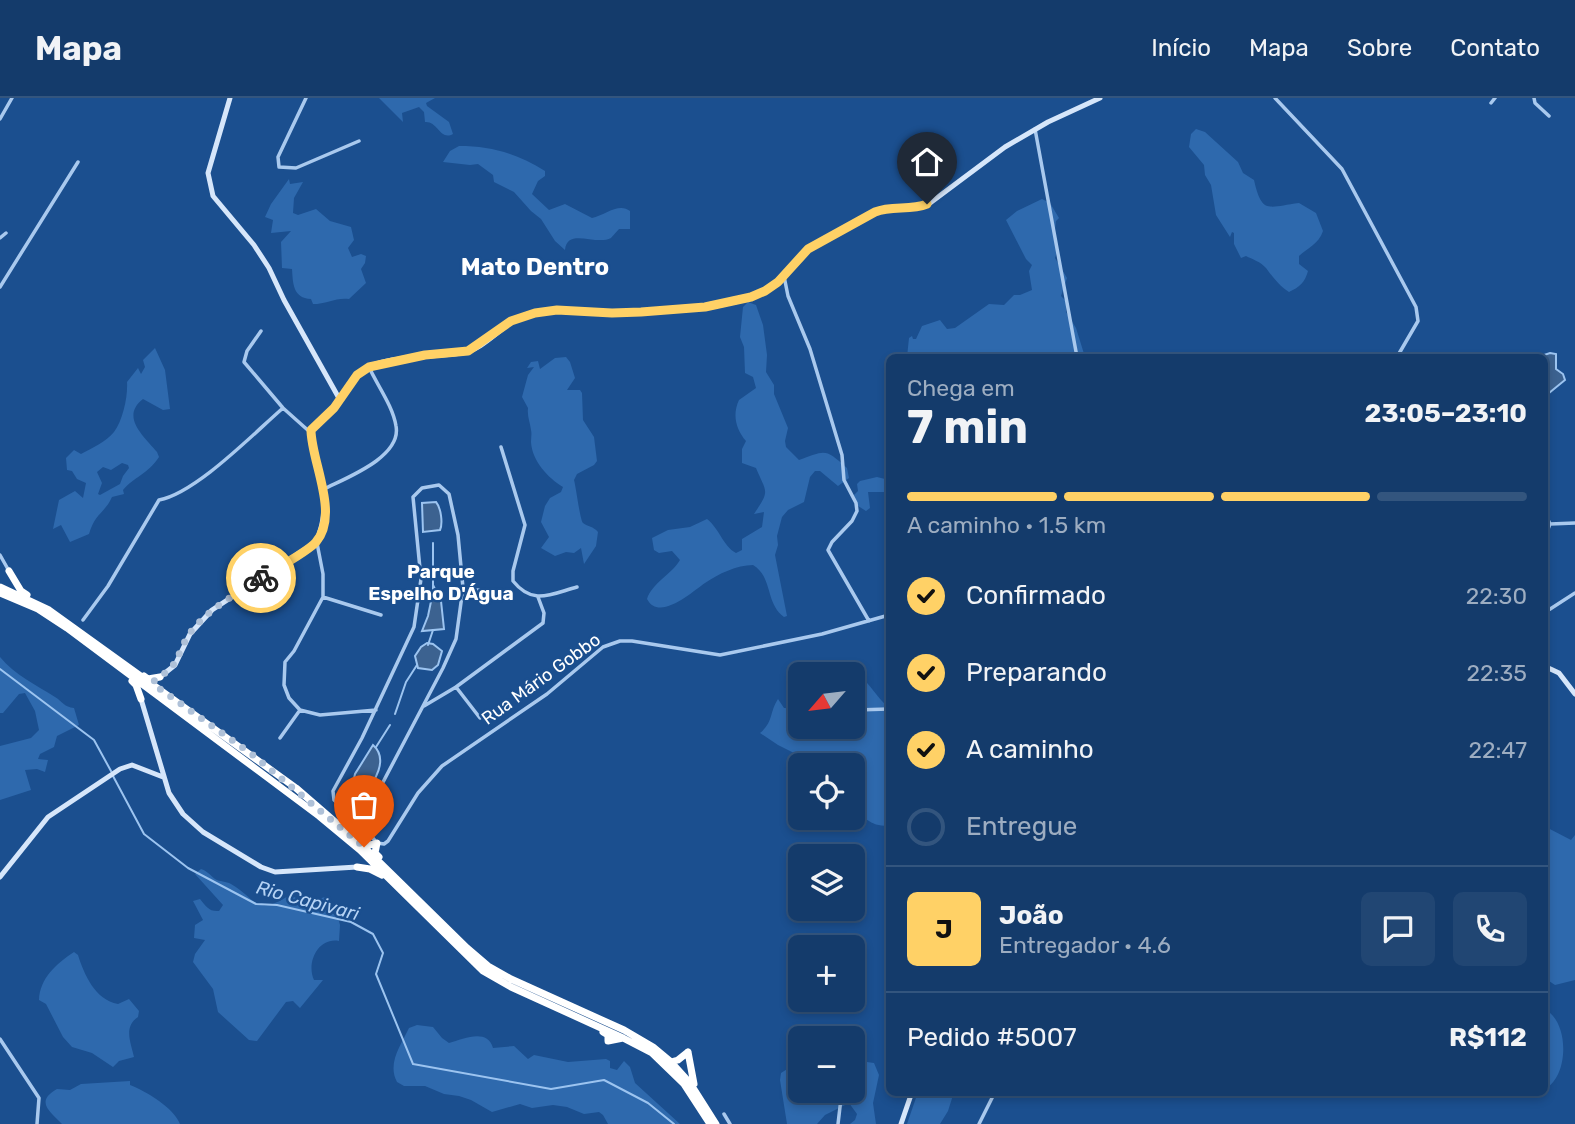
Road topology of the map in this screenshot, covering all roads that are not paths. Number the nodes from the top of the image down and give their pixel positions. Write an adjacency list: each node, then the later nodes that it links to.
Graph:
1 (12, 98): 10 (street)
2 (230, 98): 22 (street)
3 (306, 98): 12 (street)
4 (1100, 98): 11 (street)
5 (1275, 98): 20 (street)
6 (1495, 98): 8 (street)
7 (1534, 98): 9 (street)
8 (1491, 103)
9 (1549, 116)
10 (0, 120)
11 (1035, 129): 16 (street); 19 (street)
12 (359, 141)
13 (78, 162): 17 (street)
14 (6, 233): 15 (street)
15 (0, 238)
16 (784, 276): 21 (street); 46 (street)
17 (0, 287)
18 (261, 331): 23 (street)
19 (1076, 354)
20 (1399, 354)
21 (369, 367): 22 (street); 26 (street)
22 (340, 400): 24 (street)
23 (283, 408): 24 (street); 45 (street)
24 (311, 433): 26 (street)
25 (501, 447): 40 (street)
26 (324, 489): 31 (street)
27 (1548, 519): 29 (street)
28 (1575, 523): 29 (street)
29 (1550, 524): 30 (street)
30 (1548, 529)
31 (316, 542): 39 (street); 50 (street)
32 (0, 555): 33 (street)
33 (9, 571): 35 (highway); 41 (highway)
34 (577, 587): 40 (street)
35 (0, 588): 41 (highway); 48 (highway)
36 (463, 588): 37 (street); 55 (street); 58 (street)
37 (499, 593)
38 (1575, 593): 42 (street)
39 (323, 597): 43 (street); 57 (street)
40 (538, 597): 51 (street)
41 (49, 610): 47 (highway)
42 (1548, 610)
43 (381, 615)
44 (886, 616): 46 (street, Rua Mário Gobbo)
45 (83, 620)
46 (869, 621): 65 (street, Rua Mário Gobbo)
47 (124, 664): 50 (highway); 53 (highway)
48 (115, 666): 53 (highway); 54 (highway)
49 (1548, 668): 52 (street)
50 (160, 677): 53 (highway)
51 (456, 687): 55 (street); 60 (street)
52 (1575, 694)
53 (165, 698): 54 (highway); 63 (highway); 66 (highway)
54 (141, 699): 62 (street)
55 (423, 707): 64 (street)
56 (886, 709): 59 (street)
57 (300, 710): 58 (street); 61 (street)
58 (376, 710): 64 (street)
59 (865, 710)
60 (480, 718)
61 (280, 738)
62 (163, 777): 67 (street); 69 (street)
63 (318, 808): 65 (highway); 68 (highway)
64 (361, 824): 65 (street)
65 (377, 843): 68 (highway)
66 (359, 850): 67 (highway); 70 (highway)
67 (357, 867): 70 (highway)
68 (388, 869): 72 (highway)
69 (0, 877)
70 (389, 878): 79 (highway)
71 (0, 1039): 78 (street)
72 (671, 1062): 75 (highway); 75 (highway)
73 (911, 1096): 83 (street)
74 (993, 1096): 84 (street)
75 (704, 1103): 80 (highway)
76 (840, 1103): 82 (street)
77 (724, 1114): 81 (street)
78 (37, 1124)
79 (710, 1124)
80 (716, 1124)
81 (730, 1124)
82 (838, 1124)
83 (901, 1124)
84 (979, 1124)

